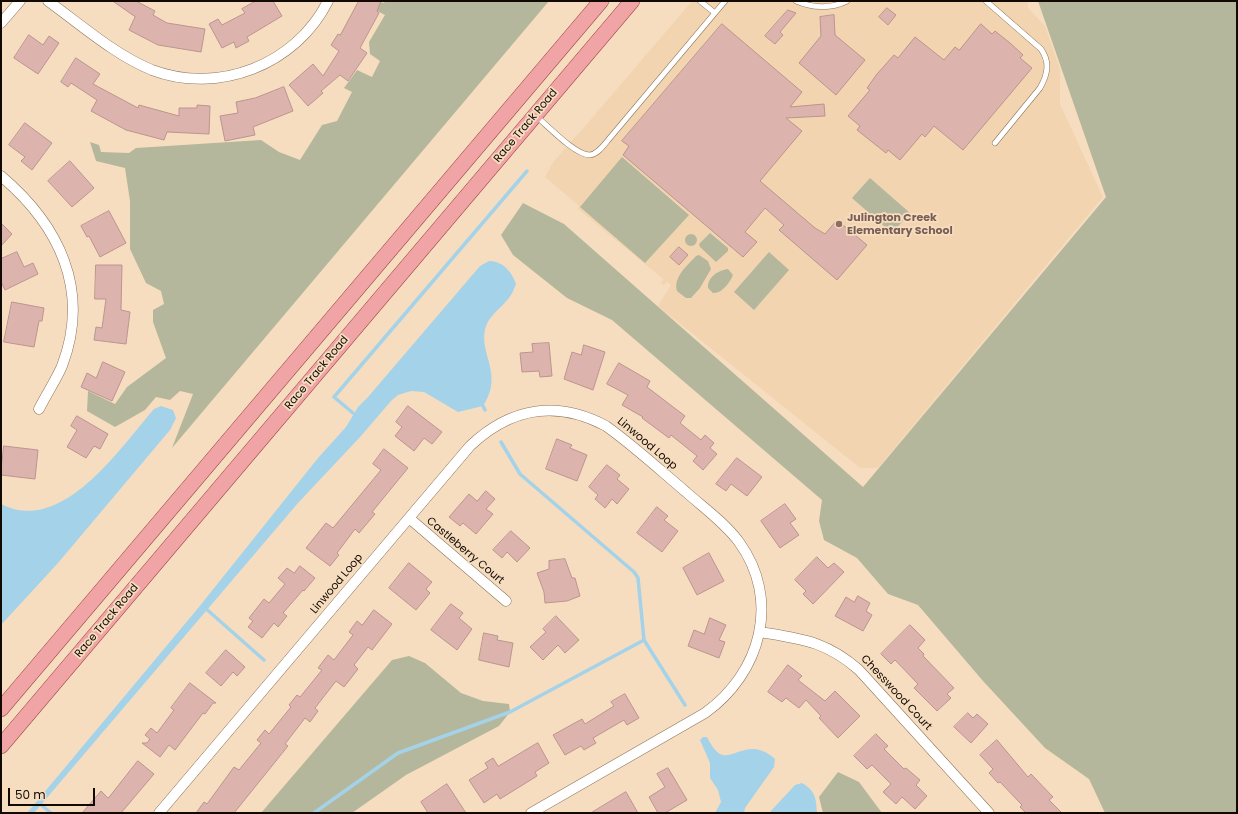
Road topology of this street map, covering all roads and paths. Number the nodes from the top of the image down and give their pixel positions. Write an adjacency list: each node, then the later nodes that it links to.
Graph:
1 (20, 1): 12 (street)
2 (48, 1): 3 (street)
3 (328, 1)
4 (601, 1): 13 (main road)
5 (632, 1): 14 (main road, Race Track Road)
6 (700, 1): 11 (lane)
7 (725, 1): 11 (lane)
8 (796, 1): 9 (lane)
9 (848, 1)
10 (986, 1): 15 (lane)
11 (715, 13): 14 (lane)
12 (1, 23)
13 (534, 80): 14 (main road); 21 (main road)
14 (536, 115): 22 (main road, Race Track Road)
15 (995, 143)
16 (1, 176): 17 (street)
17 (39, 408)
18 (409, 518): 19 (street, Castleberry Court); 20 (street, Linwood Loop); 23 (street, Linwood Loop)
19 (506, 601)
20 (760, 632): 24 (street, Linwood Loop); 25 (street, Chesswood Court)
21 (1, 709)
22 (1, 746)
23 (159, 813)
24 (531, 813)
25 (989, 813)

